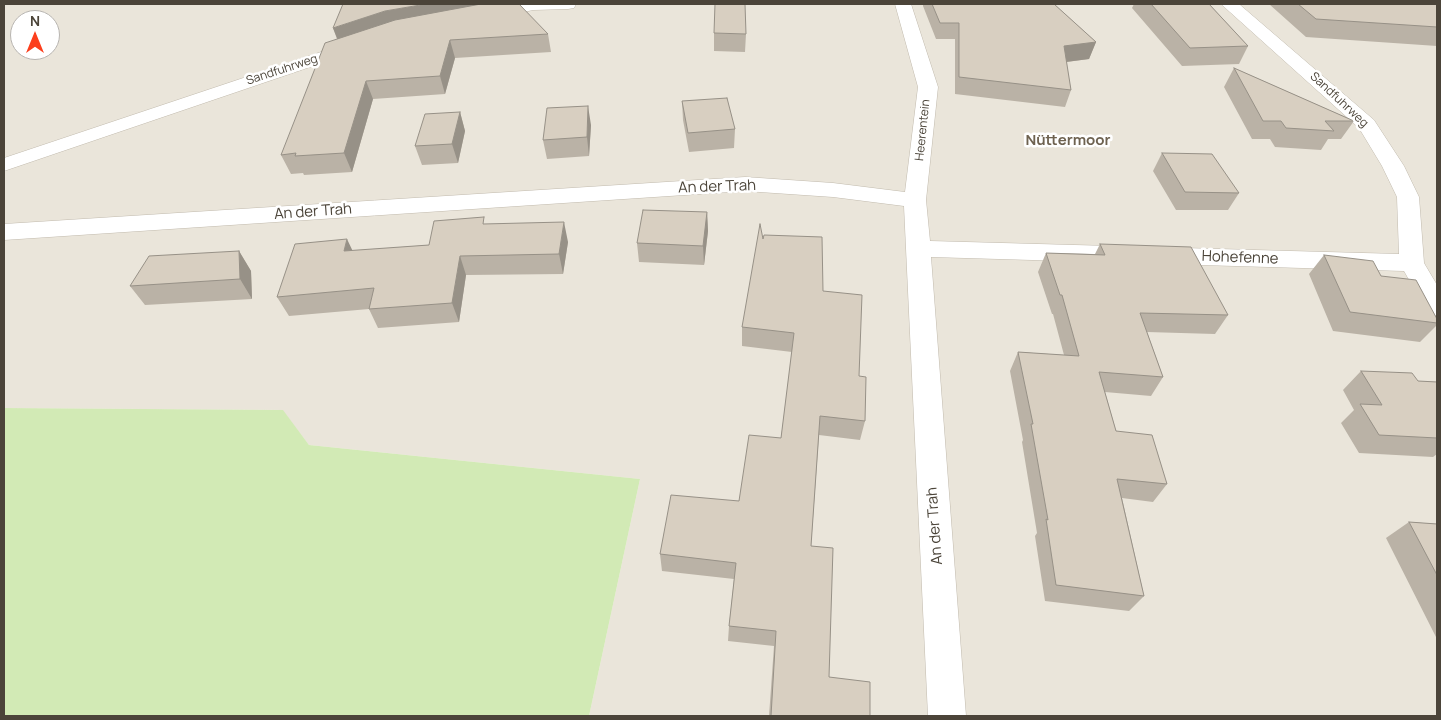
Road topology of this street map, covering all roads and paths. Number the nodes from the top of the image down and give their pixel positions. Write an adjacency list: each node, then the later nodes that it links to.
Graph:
1 (568, 4): 4 (street)
2 (903, 4): 7 (street, Heerentein)
3 (1229, 4): 10 (street, Sandfuhrweg)
4 (464, 19)
5 (368, 42): 6 (street, Sandfuhrweg)
6 (4, 165)
7 (915, 200): 8 (street, An der Trah); 9 (street, An der Trah)
8 (4, 232)
9 (918, 249): 10 (street, Hohefenne); 12 (street, An der Trah)
10 (1412, 263): 11 (street, Sandfuhrweg)
11 (1437, 307)
12 (947, 716)

